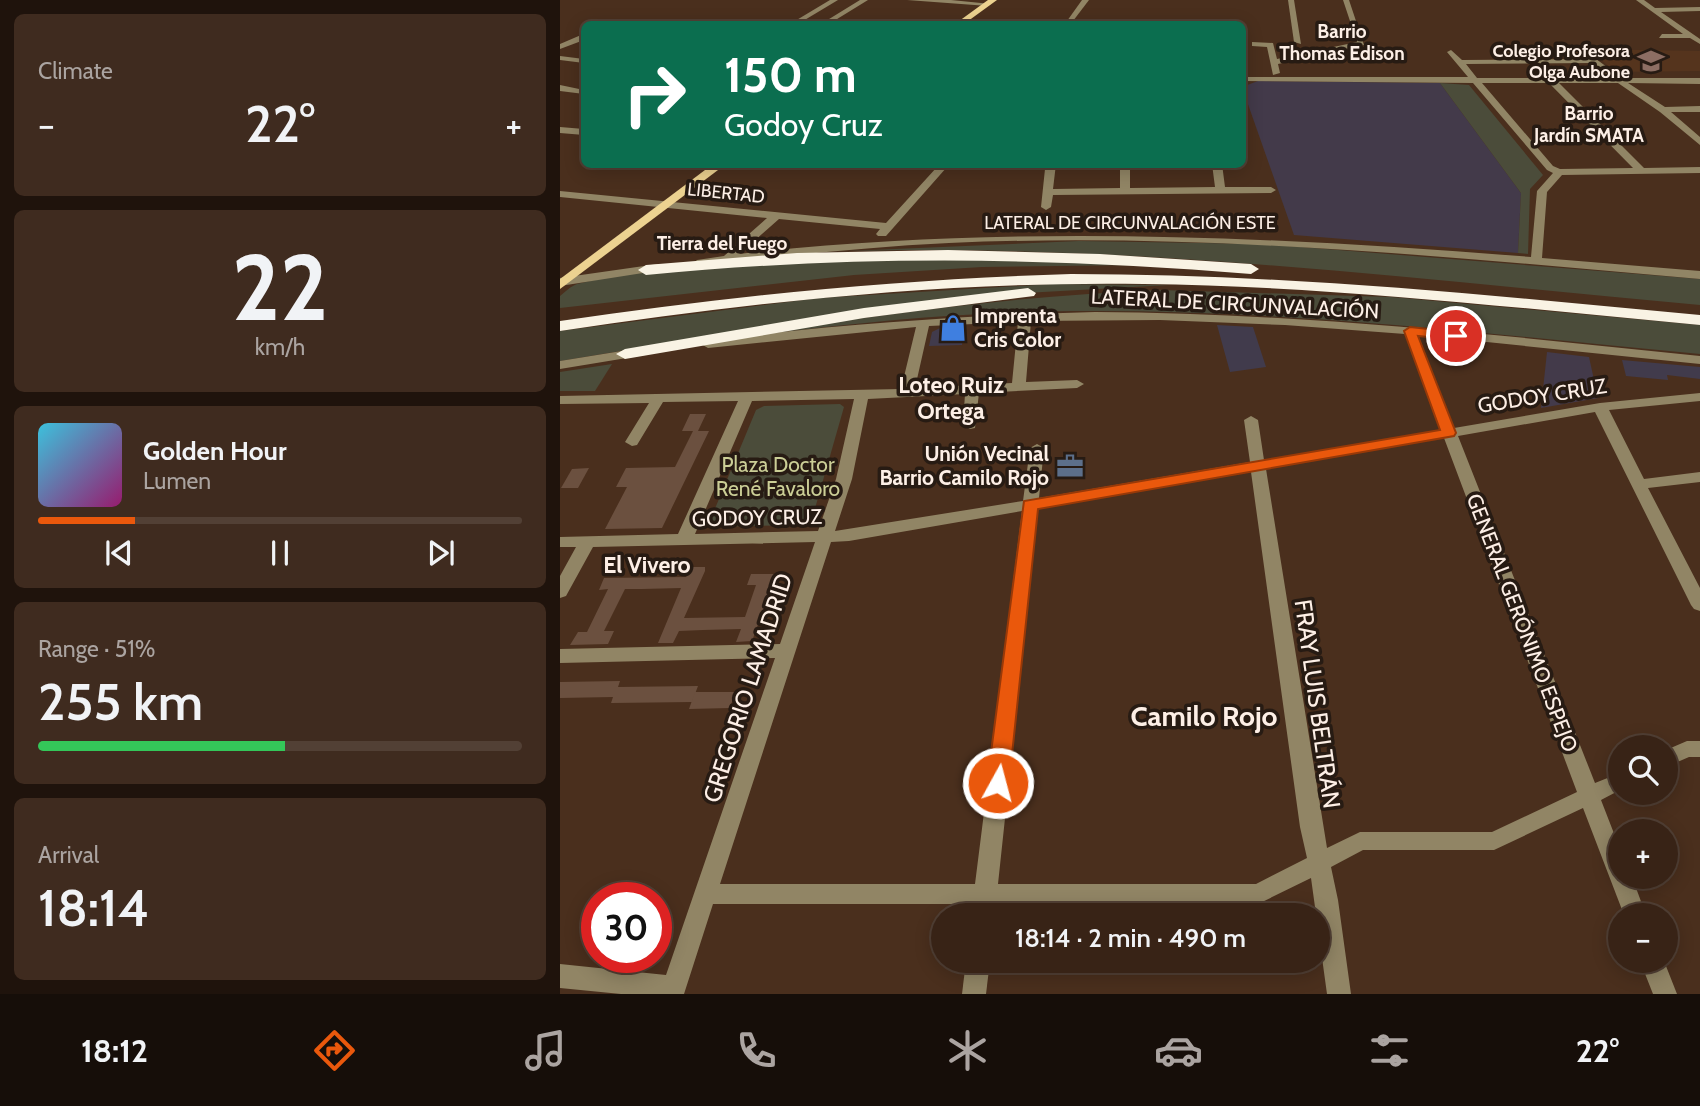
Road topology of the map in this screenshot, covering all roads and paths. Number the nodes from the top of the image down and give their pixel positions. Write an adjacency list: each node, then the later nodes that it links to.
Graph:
1 (835, 0): 12 (street)
2 (865, 0): 13 (street)
3 (910, 0): 8 (street)
4 (1086, 0): 11 (street)
5 (1291, 0): 22 (street)
6 (1346, 0): 22 (street)
7 (1639, 0): 10 (street)
8 (990, 2): 14 (main road)
9 (1700, 9): 10 (street)
10 (1653, 10): 16 (street)
11 (1070, 19)
12 (799, 21)
13 (830, 21)
14 (963, 21)
15 (1662, 36): 16 (street)
16 (1695, 36): 18 (street)
17 (581, 38): 20 (street)
18 (1700, 42)
19 (1255, 44): 25 (street)
20 (560, 47)
21 (1451, 52): 26 (street)
22 (1315, 53): 25 (street)
23 (560, 58): 24 (street)
24 (581, 61)
25 (1274, 62): 29 (street)
26 (1459, 62): 30 (street); 32 (street)
27 (1643, 73): 33 (street)
28 (1246, 79): 29 (street)
29 (1278, 79): 30 (street)
30 (1477, 80): 31 (street); 49 (street)
31 (1552, 81): 32 (street); 48 (street)
32 (1621, 82): 33 (street); 38 (street)
33 (1654, 82): 34 (street)
34 (1700, 82)
35 (560, 88): 36 (street)
36 (581, 92)
37 (1700, 109): 38 (street)
38 (1663, 110): 41 (street)
39 (561, 131): 40 (street)
40 (581, 132)
41 (1698, 140)
42 (716, 168): 55 (main road)
43 (941, 168): 58 (street)
44 (1051, 168): 53 (street)
45 (1125, 168): 52 (street)
46 (1217, 168): 50 (street)
47 (1700, 170): 48 (street)
48 (1642, 171): 49 (street)
49 (1559, 172): 61 (street)
50 (1220, 190): 51 (street); 52 (street)
51 (1271, 190)
52 (1125, 191): 53 (street)
53 (1048, 192): 56 (street)
54 (560, 194): 55 (street, LIBERTAD)
55 (667, 205): 57 (street, LIBERTAD); 62 (main road)
56 (1046, 207)
57 (776, 216): 58 (street, LIBERTAD); 60 (street)
58 (888, 227): 59 (street)
59 (873, 245): 60 (street, LATERAL DE CIRCUNVALACIÓN ESTE); 61 (street, LATERAL DE CIRCUNVALACIÓN ESTE)
60 (728, 258): 63 (street, LATERAL DE CIRCUNVALACIÓN ESTE)
61 (1536, 261): 65 (street, LATERAL DE CIRCUNVALACIÓN ESTE)
62 (590, 262): 64 (street); 67 (main road)
63 (646, 270): 64 (street, LATERAL DE CIRCUNVALACIÓN ESTE); 66 (highway)
64 (622, 272): 67 (street, LATERAL DE CIRCUNVALACIÓN ESTE)
65 (1700, 275)
66 (1364, 280): 69 (highway); 71 (highway)
67 (561, 282)
68 (1383, 291): 71 (highway); 72 (highway); 75 (highway)
69 (1700, 310)
70 (1025, 317): 73 (street, LATERAL DE CIRCUNVALACIÓN); 74 (street, LATERAL DE CIRCUNVALACIÓN); 79 (street)
71 (563, 319)
72 (1700, 320)
73 (924, 322): 75 (street, LATERAL DE CIRCUNVALACIÓN); 81 (street)
74 (1410, 331): 76 (street, LATERAL DE CIRCUNVALACIÓN); 90 (street, GENERAL GERÓNIMO ESPEJO)
75 (625, 354): 77 (street, LATERAL DE CIRCUNVALACIÓN)
76 (1700, 360)
77 (560, 365)
78 (1077, 384): 79 (street)
79 (1019, 387): 80 (street)
80 (972, 389): 81 (street); 89 (street)
81 (907, 392): 82 (street)
82 (862, 396): 84 (street); 97 (street, GREGORIO LAMADRID)
83 (1700, 397): 87 (street, GODOY CRUZ)
84 (746, 398): 85 (street); 98 (street)
85 (658, 399): 86 (street); 91 (street)
86 (560, 401)
87 (1600, 407): 90 (street, GODOY CRUZ); 95 (street)
88 (1251, 420): 93 (street, FRAY LUIS BELTRÁN)
89 (970, 425)
90 (1449, 433): 93 (street, GODOY CRUZ); 109 (street, GENERAL GERÓNIMO ESPEJO)
91 (632, 442)
92 (1037, 448): 96 (street)
93 (1258, 466): 96 (street, GODOY CRUZ); 110 (street, FRAY LUIS BELTRÁN)
94 (1700, 477): 95 (street)
95 (1638, 484): 101 (street)
96 (1030, 505): 97 (street, GODOY CRUZ); 113 (street)
97 (825, 537): 98 (street, GODOY CRUZ); 104 (street, GREGORIO LAMADRID)
98 (684, 540): 100 (street, GODOY CRUZ)
99 (560, 542): 100 (street, GODOY CRUZ)
100 (587, 542): 102 (street)
101 (1692, 574): 103 (street)
102 (560, 592)
103 (1700, 606)
104 (787, 652): 105 (street); 111 (street, GREGORIO LAMADRID)
105 (560, 656)
106 (1700, 749): 107 (street)
107 (1678, 753)
108 (1608, 787): 109 (street)
109 (1589, 796): 110 (street); 115 (street, GENERAL GERÓNIMO ESPEJO)
110 (1318, 862): 114 (street); 121 (street, FRAY LUIS BELTRÁN)
111 (705, 894): 112 (street); 119 (street, GREGORIO LAMADRID)
112 (933, 903)
113 (984, 903)
114 (1034, 903)
115 (1630, 903)
116 (977, 973): 120 (street)
117 (1657, 973): 122 (street)
118 (560, 976): 119 (street)
119 (673, 991)
120 (974, 994)
121 (1339, 994)
122 (1665, 994)

